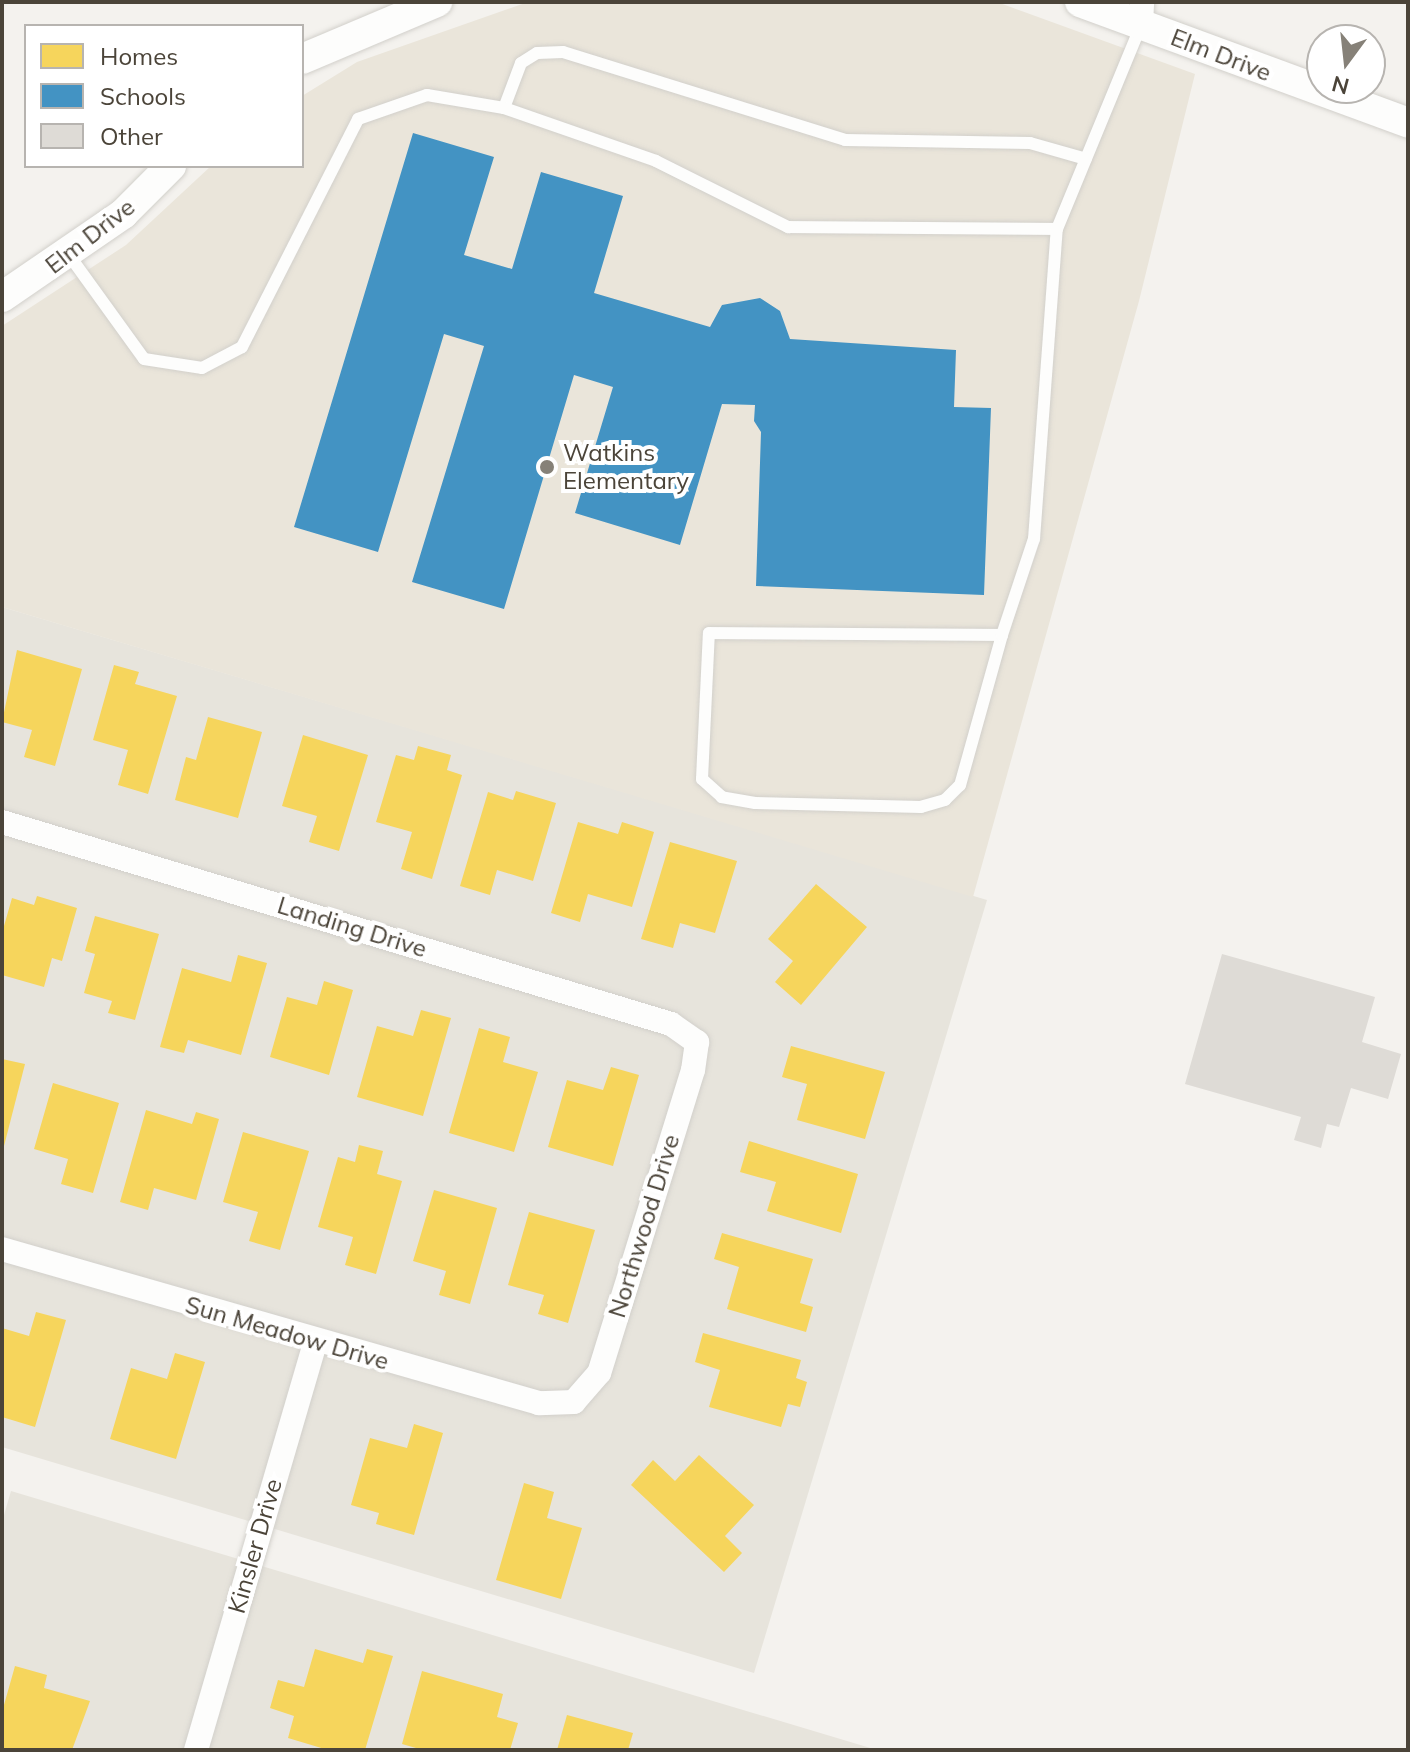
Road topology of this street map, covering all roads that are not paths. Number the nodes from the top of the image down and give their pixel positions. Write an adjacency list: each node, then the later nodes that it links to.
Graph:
1 (437, 2): 4 (street)
2 (1080, 2): 3 (street, Elm Drive)
3 (1142, 13): 6 (street, Elm Drive); 7 (lane)
4 (304, 58)
5 (504, 108): 7 (lane); 9 (lane); 10 (lane)
6 (1408, 123)
7 (1086, 159): 9 (lane)
8 (169, 168): 10 (street, Elm Drive)
9 (1057, 229): 12 (lane)
10 (69, 255): 11 (street, Elm Drive)
11 (2, 297)
12 (1002, 635): 12 (lane)
13 (2, 822): 14 (street, Landing Drive)
14 (697, 1042): 17 (street, Northwood Drive)
15 (2, 1249): 16 (street, Sun Meadow Drive)
16 (315, 1343): 17 (street, Sun Meadow Drive); 18 (street, Kinsler Drive)
17 (574, 1402)
18 (196, 1750)

